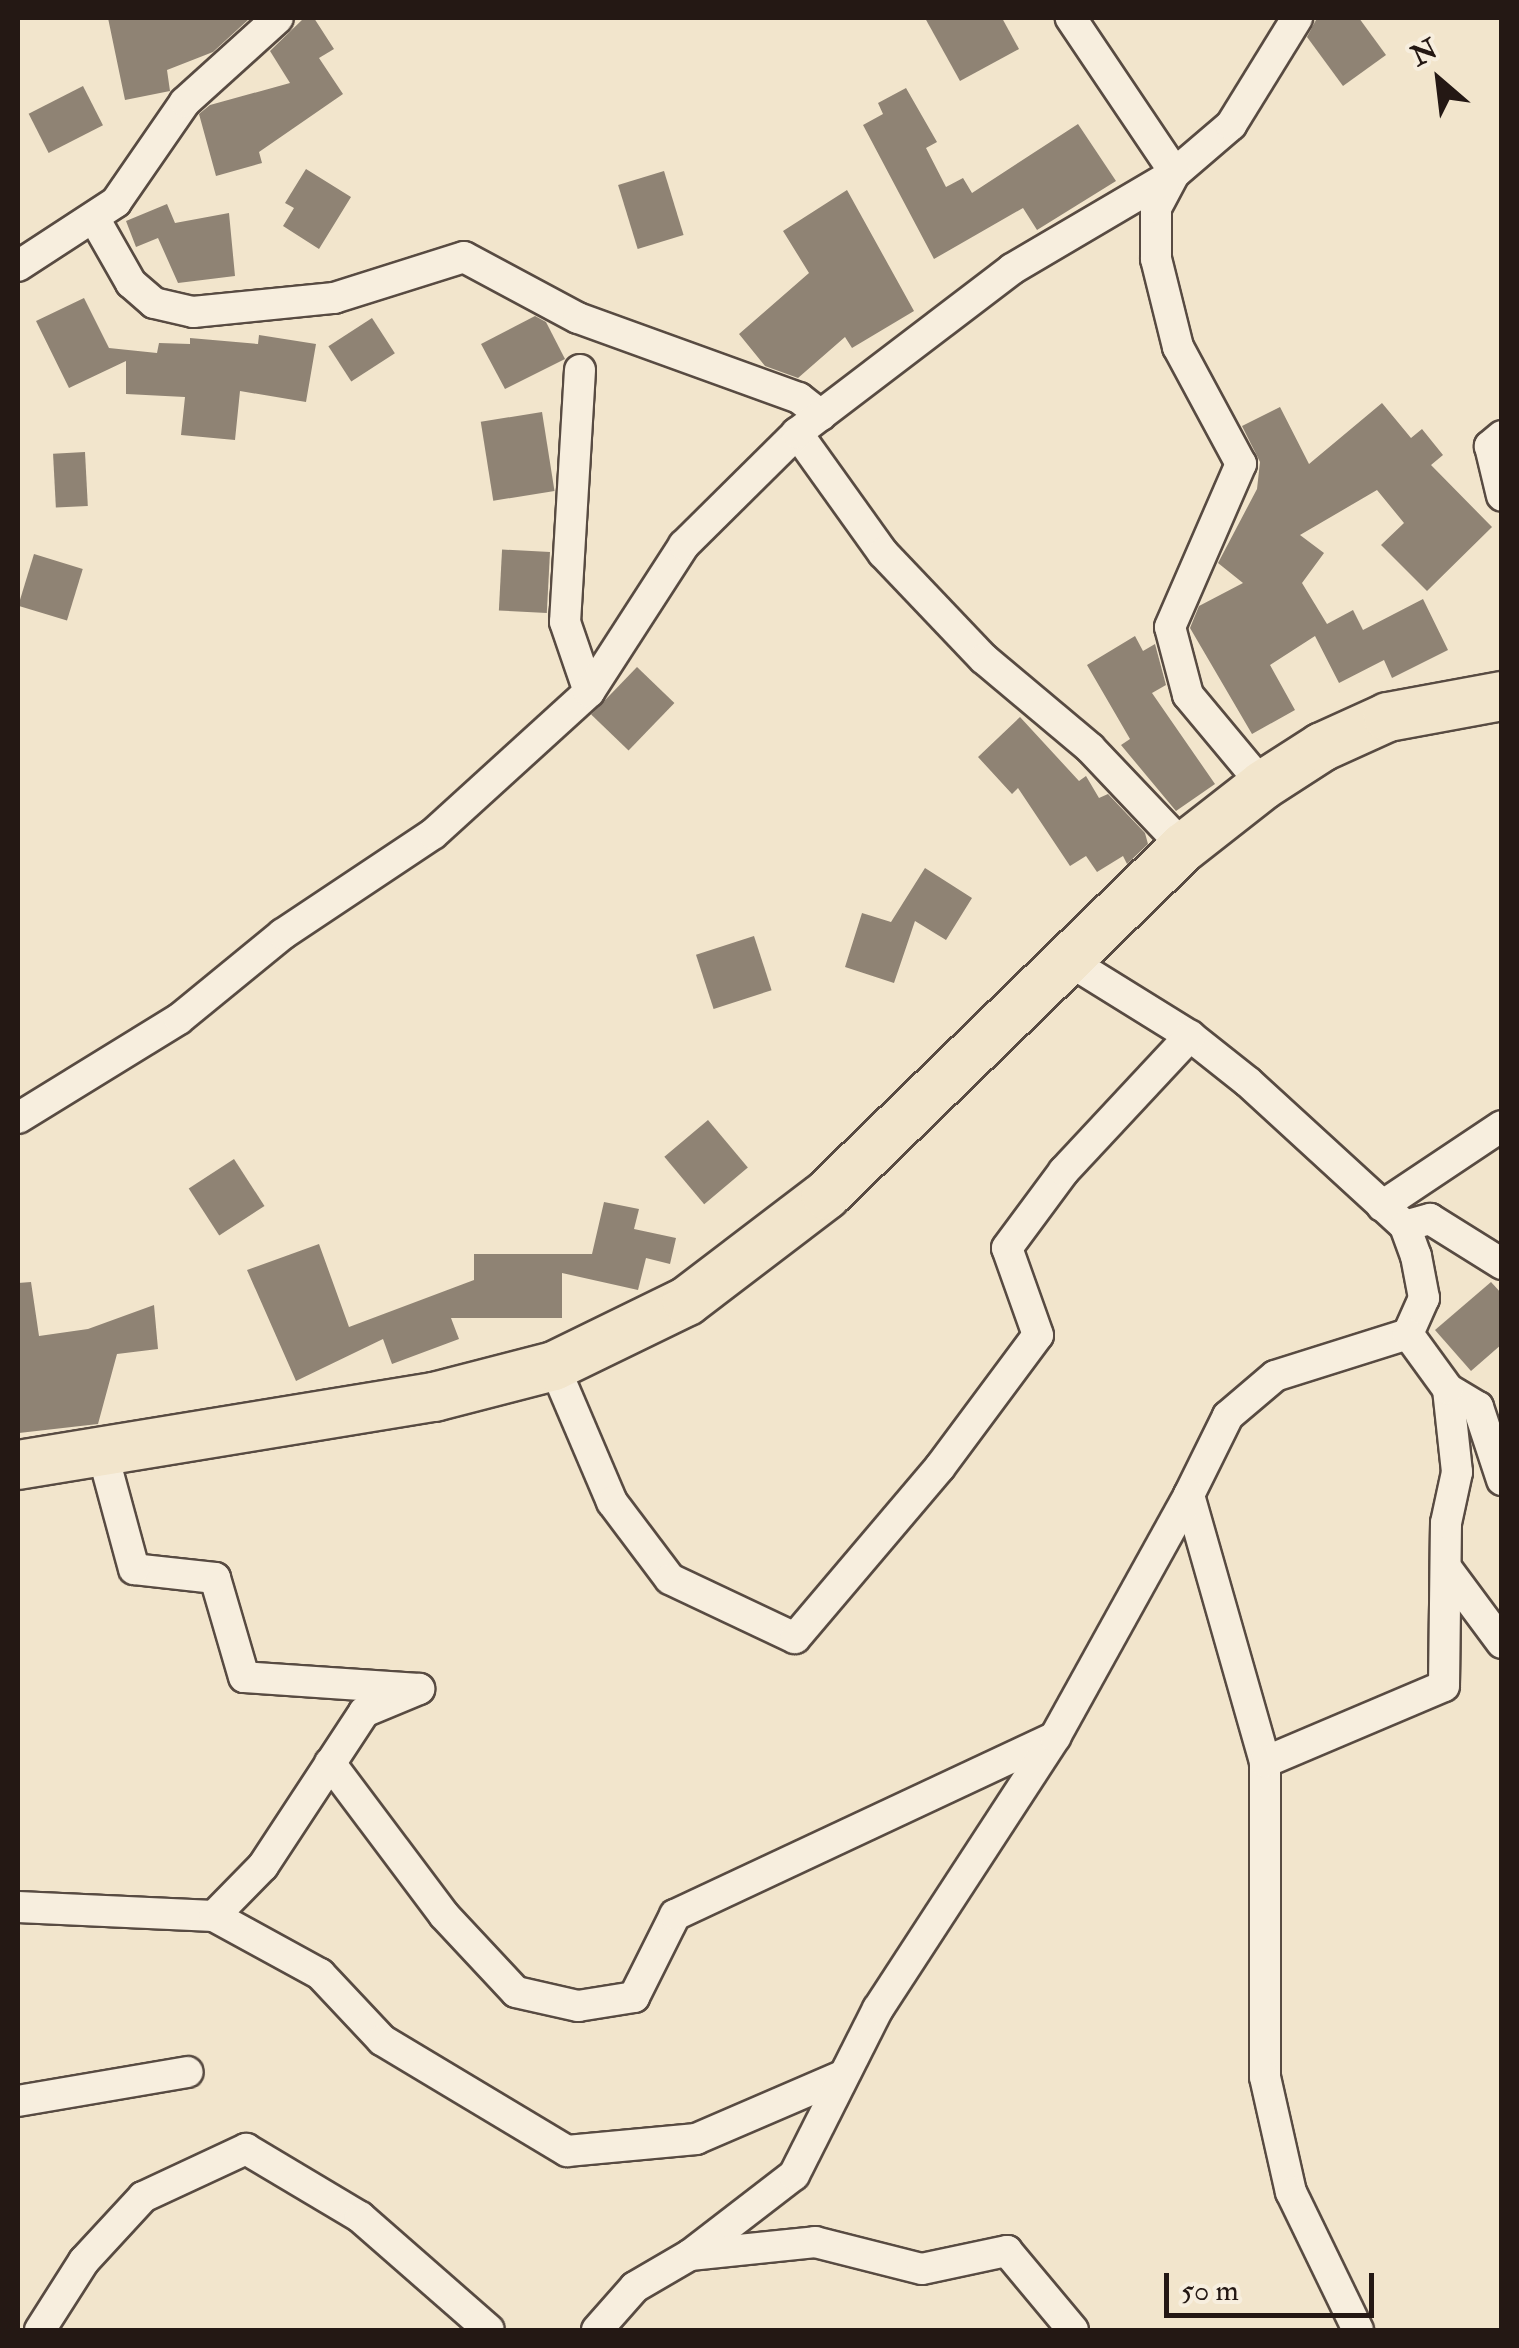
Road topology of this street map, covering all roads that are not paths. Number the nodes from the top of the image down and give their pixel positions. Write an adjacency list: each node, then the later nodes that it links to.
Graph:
1 (278, 18): 5 (street)
2 (1072, 18): 4 (street)
3 (1297, 18): 4 (street)
4 (1174, 173): 8 (street); 13 (street)
5 (94, 218): 6 (street); 8 (street)
6 (18, 266)
7 (580, 370): 11 (street)
8 (809, 424): 11 (street); 14 (street)
9 (1502, 436): 10 (street)
10 (1502, 496)
11 (589, 692): 17 (street)
12 (1502, 696): 13 (main road)
13 (1263, 784): 14 (main road)
14 (1184, 847): 15 (main road)
15 (1066, 959): 16 (street); 22 (main road)
16 (1190, 1036): 19 (street); 22 (street)
17 (18, 1118)
18 (1502, 1126): 19 (street)
19 (1394, 1216): 20 (street); 21 (street)
20 (1502, 1264)
21 (1408, 1334): 23 (street); 27 (street)
22 (554, 1366): 24 (main road)
23 (1448, 1388): 26 (street); 28 (street)
24 (103, 1455): 25 (main road); 32 (street)
25 (18, 1465)
26 (1502, 1480)
27 (1189, 1495): 30 (street); 31 (street)
28 (1447, 1568): 29 (street); 31 (street)
29 (1502, 1644)
30 (1054, 1736): 32 (street); 36 (street)
31 (1265, 1762): 43 (street)
32 (330, 1763): 34 (street)
33 (18, 1907): 34 (street)
34 (214, 1916): 36 (street)
35 (188, 2072): 37 (street)
36 (840, 2077): 38 (street)
37 (18, 2102)
38 (690, 2254): 41 (street); 42 (street)
39 (40, 2330): 40 (street)
40 (489, 2330)
41 (596, 2330)
42 (1072, 2330)
43 (1358, 2330)

